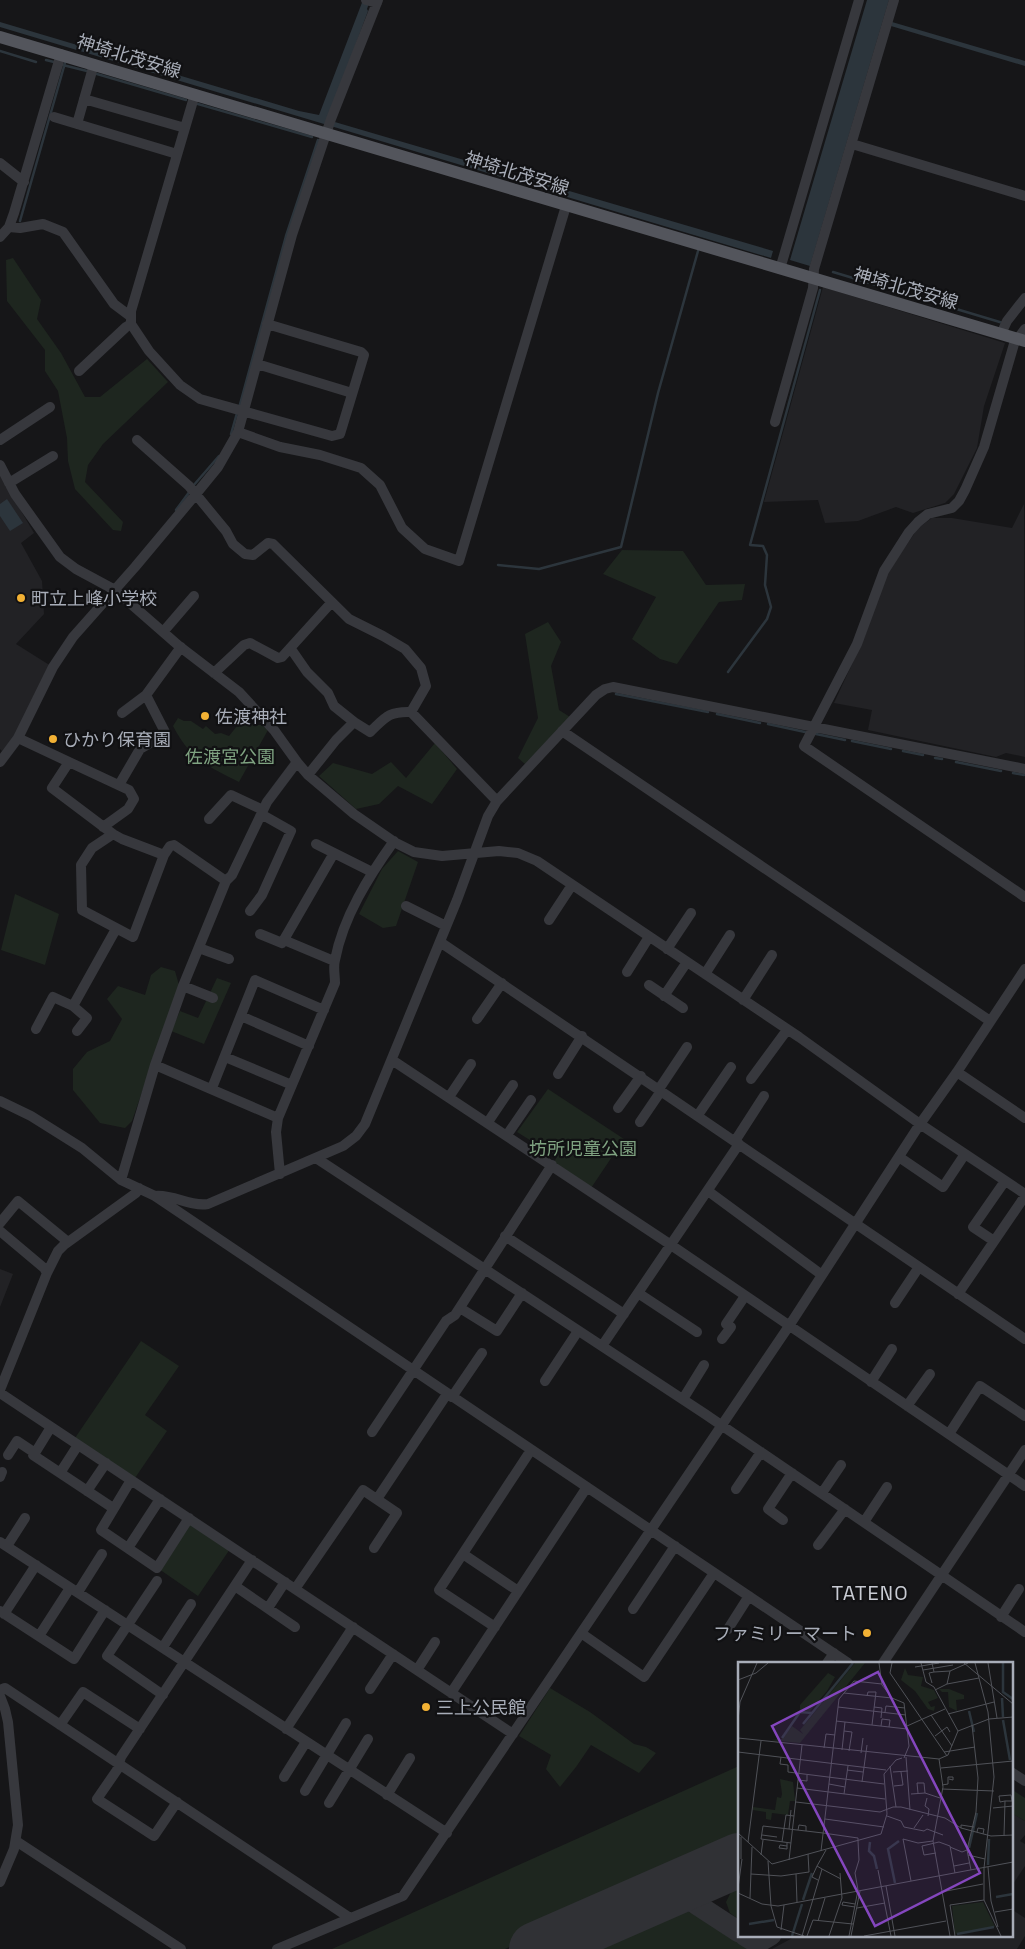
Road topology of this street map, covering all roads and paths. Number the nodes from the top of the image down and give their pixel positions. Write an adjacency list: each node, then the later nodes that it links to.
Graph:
1 (366, 0): 4 (street)
2 (859, 0): 22 (street)
3 (894, 0): 14 (street)
4 (378, 2): 12 (street)
5 (0, 37): 6 (main road, 神埼北茂安線)
6 (61, 54): 7 (main road, 神埼北茂安線); 17 (street)
7 (94, 64): 8 (main road, 神埼北茂安線); 9 (street)
8 (195, 94): 12 (main road, 神埼北茂安線); 13 (street)
9 (84, 99): 11 (street); 13 (street)
10 (54, 117): 11 (street)
11 (77, 124): 15 (street)
12 (329, 126): 19 (main road, 神埼北茂安線); 26 (street)
13 (184, 128): 15 (street)
14 (852, 144): 18 (street); 23 (street)
15 (177, 154): 25 (street)
16 (0, 163): 17 (street)
17 (24, 182): 20 (street)
18 (1025, 196)
19 (566, 206): 22 (main road, 神埼北茂安線); 35 (street)
20 (9, 228): 21 (street); 25 (street)
21 (0, 237)
22 (780, 270): 23 (main road, 神埼北茂安線)
23 (814, 279): 27 (main road, 神埼北茂安線); 34 (street)
24 (1025, 298): 27 (street)
25 (130, 320): 30 (street); 33 (street)
26 (268, 324): 29 (street); 31 (street)
27 (1004, 328): 28 (main road, 神埼北茂安線)
28 (1022, 336): 53 (street)
29 (257, 364): 31 (street); 33 (street)
30 (79, 371)
31 (352, 394): 33 (street)
32 (50, 407): 36 (street)
33 (240, 409): 35 (street)
34 (775, 422)
35 (238, 432): 41 (street)
36 (0, 440)
37 (137, 440): 41 (street)
38 (53, 456): 40 (street)
39 (0, 465): 40 (street)
40 (9, 483): 42 (street)
41 (193, 490): 42 (street); 44 (street)
42 (115, 590): 45 (street); 55 (street)
43 (194, 596): 45 (street)
44 (331, 603): 47 (street); 50 (street)
45 (163, 632): 46 (street)
46 (181, 647): 48 (street); 49 (street)
47 (291, 649): 48 (street); 52 (street)
48 (214, 673): 58 (street)
49 (146, 695): 51 (street); 61 (street)
50 (411, 712): 52 (street); 62 (street)
51 (122, 713)
52 (354, 722): 60 (street)
53 (815, 726): 54 (street); 59 (street); 75 (street)
54 (562, 731): 62 (street); 107 (street)
55 (18, 738): 56 (street); 57 (street)
56 (0, 762)
57 (69, 762): 61 (street); 65 (street)
58 (297, 762): 60 (street); 63 (street)
59 (1025, 769)
60 (308, 775): 67 (street)
61 (119, 785): 65 (street)
62 (497, 801): 70 (street)
63 (262, 812): 64 (street); 73 (street); 77 (street)
64 (210, 819)
65 (103, 827): 66 (street)
66 (113, 834): 71 (street); 81 (street)
67 (394, 841): 70 (street); 72 (street)
68 (316, 844): 69 (street)
69 (334, 853): 72 (street); 85 (street)
70 (474, 855): 74 (street); 80 (street)
71 (164, 856): 73 (street); 81 (street)
72 (372, 872): 91 (street)
73 (226, 881): 87 (street)
74 (572, 885): 79 (street); 84 (street)
75 (1025, 897)
76 (406, 906): 80 (street)
77 (250, 911)
78 (691, 913): 88 (street)
79 (549, 920)
80 (446, 926): 86 (street)
81 (116, 929): 102 (street)
82 (260, 934): 85 (street)
83 (730, 935): 95 (street)
84 (649, 937): 88 (street); 94 (street)
85 (284, 940): 91 (street)
86 (440, 942): 96 (street); 115 (street)
87 (199, 948): 90 (street); 98 (street)
88 (667, 949): 92 (street)
89 (772, 955): 101 (street)
90 (229, 959)
91 (334, 961): 104 (street)
92 (686, 962): 95 (street); 99 (street)
93 (1025, 969): 107 (street)
94 (627, 972)
95 (704, 974): 101 (street)
96 (502, 984): 106 (street); 111 (street)
97 (648, 985): 99 (street)
98 (183, 986): 100 (street); 117 (street)
99 (664, 996): 103 (street)
100 (213, 998)
101 (743, 1000): 109 (street)
102 (73, 1006): 108 (street); 110 (street)
103 (683, 1008)
104 (324, 1010): 105 (street); 112 (street)
105 (241, 1016): 112 (street); 114 (street)
106 (477, 1020)
107 (990, 1021): 119 (street)
108 (36, 1029)
109 (787, 1030): 122 (street); 137 (street)
110 (77, 1032)
111 (582, 1036): 120 (street); 121 (street)
112 (309, 1046): 123 (street)
113 (687, 1047): 126 (street)
114 (225, 1057): 123 (street); 125 (street)
115 (392, 1060): 128 (street); 142 (street)
116 (471, 1064): 128 (street)
117 (156, 1065): 125 (street); 145 (street)
118 (731, 1067): 132 (street)
119 (957, 1072): 134 (street); 137 (street)
120 (558, 1074)
121 (640, 1076): 126 (street); 131 (street)
122 (751, 1079)
123 (292, 1084): 133 (street)
124 (513, 1085): 135 (street)
125 (212, 1088): 133 (street)
126 (659, 1089): 132 (street); 136 (street)
127 (764, 1096): 139 (street)
128 (449, 1097): 135 (street)
129 (0, 1100): 145 (street)
130 (531, 1100): 138 (street)
131 (618, 1108)
132 (698, 1115): 139 (street)
133 (278, 1118): 144 (street)
134 (1025, 1118)
135 (488, 1122): 138 (street)
136 (640, 1122)
137 (920, 1124): 140 (street); 141 (street)
138 (507, 1134): 143 (street)
139 (737, 1142): 148 (street); 152 (street)
140 (965, 1154): 141 (street); 146 (street)
141 (899, 1157): 152 (street)
142 (316, 1158): 144 (street); 159 (street)
143 (552, 1165): 154 (street); 157 (street)
144 (280, 1174): 150 (street)
145 (121, 1180): 147 (street)
146 (1004, 1181): 149 (street); 155 (street)
147 (139, 1188): 150 (street); 156 (street)
148 (708, 1191): 157 (street); 161 (street)
149 (1025, 1195): 155 (street)
150 (155, 1196): 178 (street)
151 (0, 1223): 156 (street)
152 (855, 1225): 158 (street); 161 (street)
153 (0, 1231): 160 (street)
154 (506, 1236): 159 (street); 168 (street)
155 (994, 1241): 164 (street)
156 (68, 1242): 160 (street)
157 (671, 1245): 163 (street); 165 (street)
158 (919, 1267): 164 (street); 166 (street)
159 (484, 1269): 162 (street); 167 (street)
160 (47, 1273): 182 (street)
161 (822, 1275): 169 (street)
162 (522, 1293): 167 (street); 170 (street)
163 (638, 1293): 168 (street); 171 (street)
164 (958, 1294): 173 (street)
165 (745, 1296): 169 (street); 172 (street)
166 (895, 1303)
167 (460, 1308): 178 (street)
168 (624, 1314): 174 (street)
169 (789, 1326): 181 (street); 187 (street)
170 (578, 1330): 174 (street); 180 (street)
171 (697, 1332)
172 (722, 1339)
173 (1025, 1339)
174 (602, 1346): 184 (street)
175 (892, 1349): 181 (street)
176 (482, 1353): 183 (street)
177 (704, 1365): 184 (street)
178 (414, 1371): 183 (street); 189 (street)
179 (930, 1374): 185 (street)
180 (545, 1380)
181 (871, 1382): 185 (street)
182 (0, 1391): 188 (street)
183 (450, 1395): 192 (street); 210 (street)
184 (683, 1399): 187 (street)
185 (907, 1406): 190 (street)
186 (1025, 1416): 190 (street)
187 (721, 1425): 194 (street); 217 (street)
188 (52, 1427): 191 (street); 195 (street)
189 (372, 1432)
190 (948, 1434): 201 (street)
191 (78, 1445): 197 (street); 199 (street)
192 (531, 1450): 204 (street); 224 (street)
193 (1025, 1450): 201 (street)
194 (761, 1452): 200 (street); 206 (street)
195 (35, 1453): 196 (street); 199 (street)
196 (8, 1456)
197 (106, 1463): 202 (street); 207 (street)
198 (841, 1465): 208 (street)
199 (60, 1473): 207 (street)
200 (792, 1473): 208 (street); 215 (street)
201 (1008, 1474): 203 (street); 228 (street)
202 (131, 1480): 209 (street); 211 (street)
203 (1025, 1486)
204 (587, 1487): 217 (street); 235 (street)
205 (887, 1487): 216 (street)
206 (736, 1489)
207 (87, 1491): 211 (street)
208 (822, 1493): 212 (street)
209 (160, 1499): 214 (street); 221 (street)
210 (376, 1499): 222 (street); 232 (street)
211 (113, 1508): 221 (street)
212 (845, 1509): 216 (street); 220 (street)
213 (25, 1518): 218 (street)
214 (189, 1518): 221 (street); 225 (street)
215 (783, 1520)
216 (864, 1522): 228 (street)
217 (650, 1530): 219 (street); 249 (street)
218 (2, 1543): 226 (street)
219 (675, 1546): 227 (street); 240 (street)
220 (818, 1546)
221 (128, 1548)
222 (374, 1548)
223 (102, 1554): 234 (street)
224 (463, 1554): 235 (street); 246 (street)
225 (252, 1560): 230 (street); 231 (street)
226 (36, 1565): 234 (street); 241 (street)
227 (714, 1572): 236 (street); 249 (street)
228 (941, 1576): 242 (street); 258 (street)
229 (157, 1581): 243 (street)
230 (285, 1582): 232 (street); 238 (street)
231 (235, 1586): 238 (street); 255 (street)
232 (295, 1589): 245 (street)
233 (1019, 1589): 242 (street)
234 (74, 1590): 239 (street); 250 (street)
235 (518, 1591): 246 (street)
236 (749, 1596): 247 (street); 253 (street)
237 (191, 1604): 252 (street)
238 (268, 1608): 244 (street)
239 (106, 1610): 243 (street); 250 (street)
240 (633, 1610)
241 (2, 1613): 250 (street)
242 (1001, 1617): 248 (street)
243 (128, 1625): 252 (street); 263 (street)
244 (296, 1627)
245 (352, 1627): 254 (street); 268 (street)
246 (494, 1627): 262 (street)
247 (728, 1629)
248 (1025, 1632)
249 (580, 1633): 269 (street)
250 (39, 1636)
251 (435, 1642): 259 (street)
252 (162, 1647): 255 (street)
253 (834, 1653): 256 (street); 257 (street)
254 (393, 1654): 259 (street); 260 (street)
255 (185, 1662): 263 (street); 268 (street)
256 (828, 1662)
257 (847, 1662)
258 (884, 1662)
259 (417, 1670): 262 (street)
260 (370, 1689)
261 (0, 1690): 266 (street)
262 (451, 1693): 269 (street)
263 (163, 1694): 267 (street)
264 (0, 1696): 284 (street)
265 (346, 1723): 272 (street)
266 (60, 1725): 267 (street); 274 (street)
267 (140, 1729): 274 (street)
268 (286, 1729): 271 (street)
269 (513, 1734): 283 (street)
270 (368, 1740): 275 (street)
271 (306, 1742): 272 (street); 277 (street)
272 (326, 1755): 275 (street); 279 (street)
273 (410, 1758): 280 (street)
274 (119, 1764): 281 (street); 281 (street)
275 (349, 1770): 280 (street); 282 (street)
276 (1012, 1773): 278 (street)
277 (284, 1777)
278 (1025, 1781)
279 (305, 1790)
280 (387, 1795): 283 (street)
281 (177, 1802): 286 (street)
282 (329, 1803)
283 (447, 1834): 286 (street)
284 (16, 1841): 285 (street); 287 (street)
285 (0, 1882)
286 (350, 1918): 288 (street)
287 (181, 1949)
288 (277, 1949)

